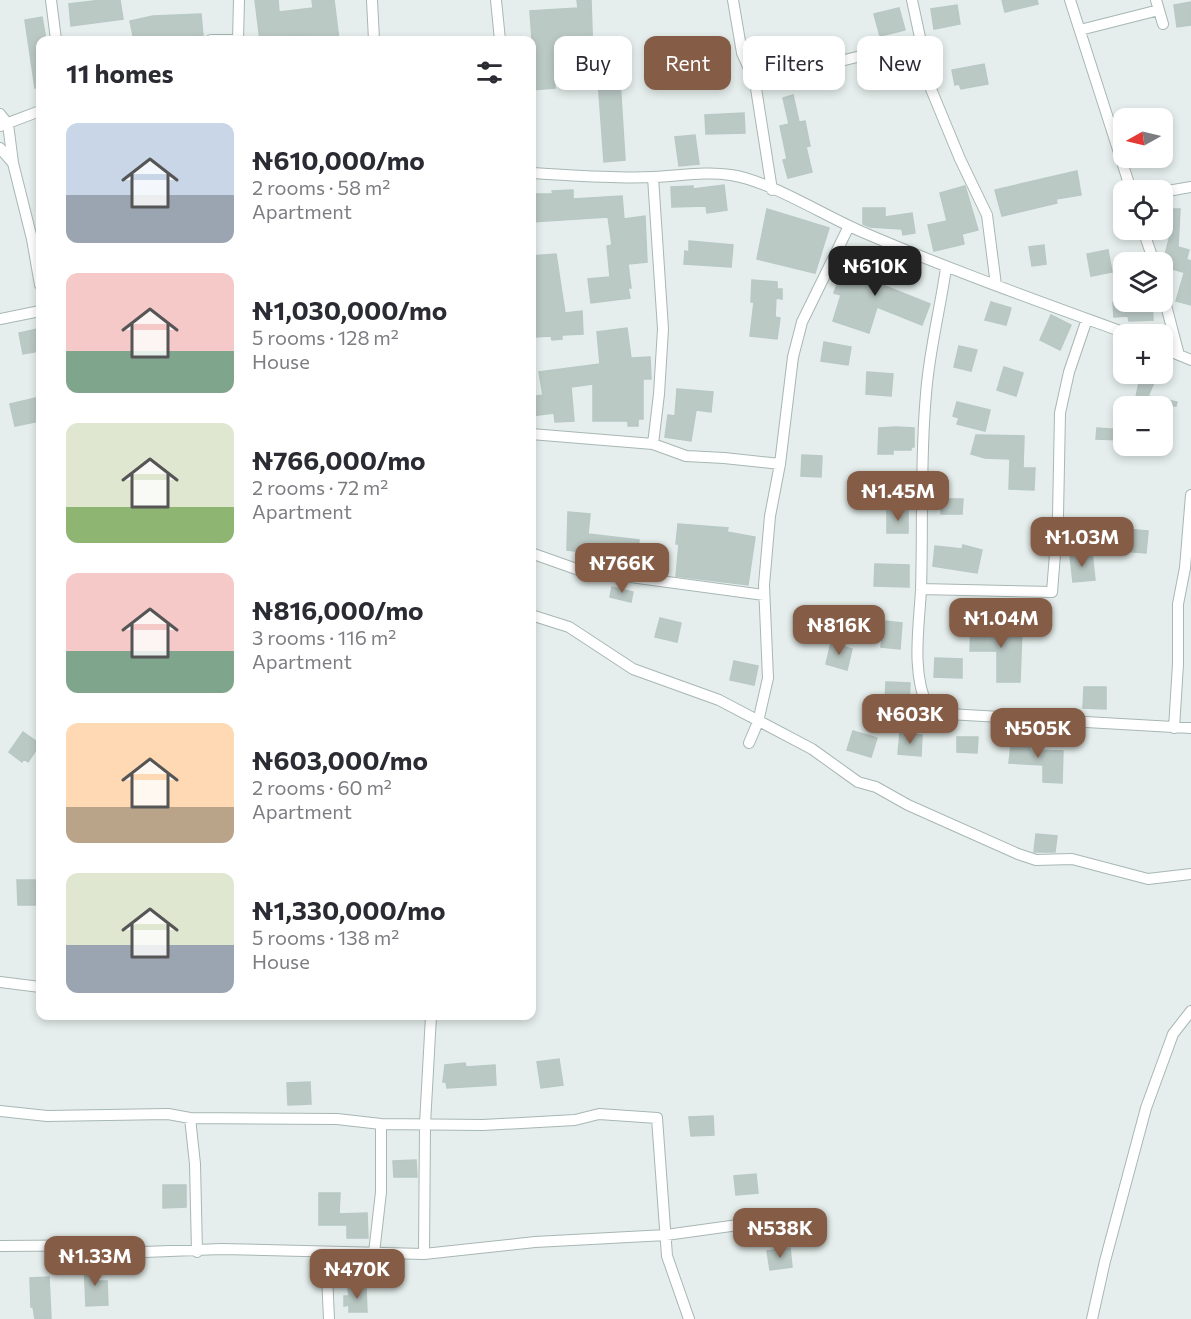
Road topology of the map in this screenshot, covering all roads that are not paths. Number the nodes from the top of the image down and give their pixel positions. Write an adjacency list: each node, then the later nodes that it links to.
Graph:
1 (51, 0): 11 (street)
2 (239, 0): 12 (street)
3 (372, 0): 13 (street)
4 (496, 0): 14 (street)
5 (733, 0): 16 (street)
6 (912, 0): 15 (street)
7 (1070, 0): 10 (street)
8 (1157, 5): 9 (street); 10 (street)
9 (1163, 24)
10 (1080, 30): 26 (street)
11 (56, 36)
12 (238, 36)
13 (374, 36)
14 (500, 36)
15 (921, 36)
16 (743, 55)
17 (755, 90): 28 (street)
18 (931, 90): 33 (street)
19 (36, 113): 21 (street)
20 (0, 114): 21 (street)
21 (4, 125): 23 (street)
22 (0, 148): 23 (street)
23 (13, 164): 31 (street)
24 (536, 173): 25 (street)
25 (653, 177): 28 (street); 43 (street)
26 (1128, 180)
27 (1191, 187): 29 (street)
28 (772, 190): 30 (street)
29 (1173, 190)
30 (849, 226): 32 (street); 44 (street)
31 (36, 258)
32 (946, 268): 33 (street); 47 (street)
33 (996, 285): 37 (street)
34 (36, 312): 36 (street)
35 (1168, 312): 40 (street)
36 (0, 319)
37 (1087, 319): 38 (street); 47 (street)
38 (1113, 329)
39 (1173, 353): 40 (street)
40 (1179, 355): 41 (street)
41 (1191, 360)
42 (536, 434): 43 (street)
43 (653, 444): 44 (street)
44 (780, 464): 48 (street)
45 (1191, 495): 51 (street)
46 (536, 555): 48 (street)
47 (921, 589): 51 (street)
48 (764, 595): 50 (street)
49 (536, 617): 50 (street)
50 (758, 722): 53 (street); 54 (street)
51 (1174, 728): 52 (street)
52 (1191, 728)
53 (749, 743)
54 (1191, 874)
55 (0, 982): 56 (street)
56 (36, 986)
57 (1191, 1011): 72 (street)
58 (431, 1020): 62 (street)
59 (0, 1111): 60 (street)
60 (190, 1118): 61 (street); 66 (street)
61 (381, 1124): 62 (street); 68 (street)
62 (425, 1124): 64 (street); 69 (street)
63 (738, 1226): 64 (street)
64 (666, 1235): 69 (street); 71 (street)
65 (0, 1246): 66 (street)
66 (197, 1252): 67 (street)
67 (326, 1252): 68 (street); 70 (street)
68 (374, 1254): 69 (street)
69 (424, 1254)
70 (328, 1319)
71 (689, 1319)
72 (1092, 1319)

